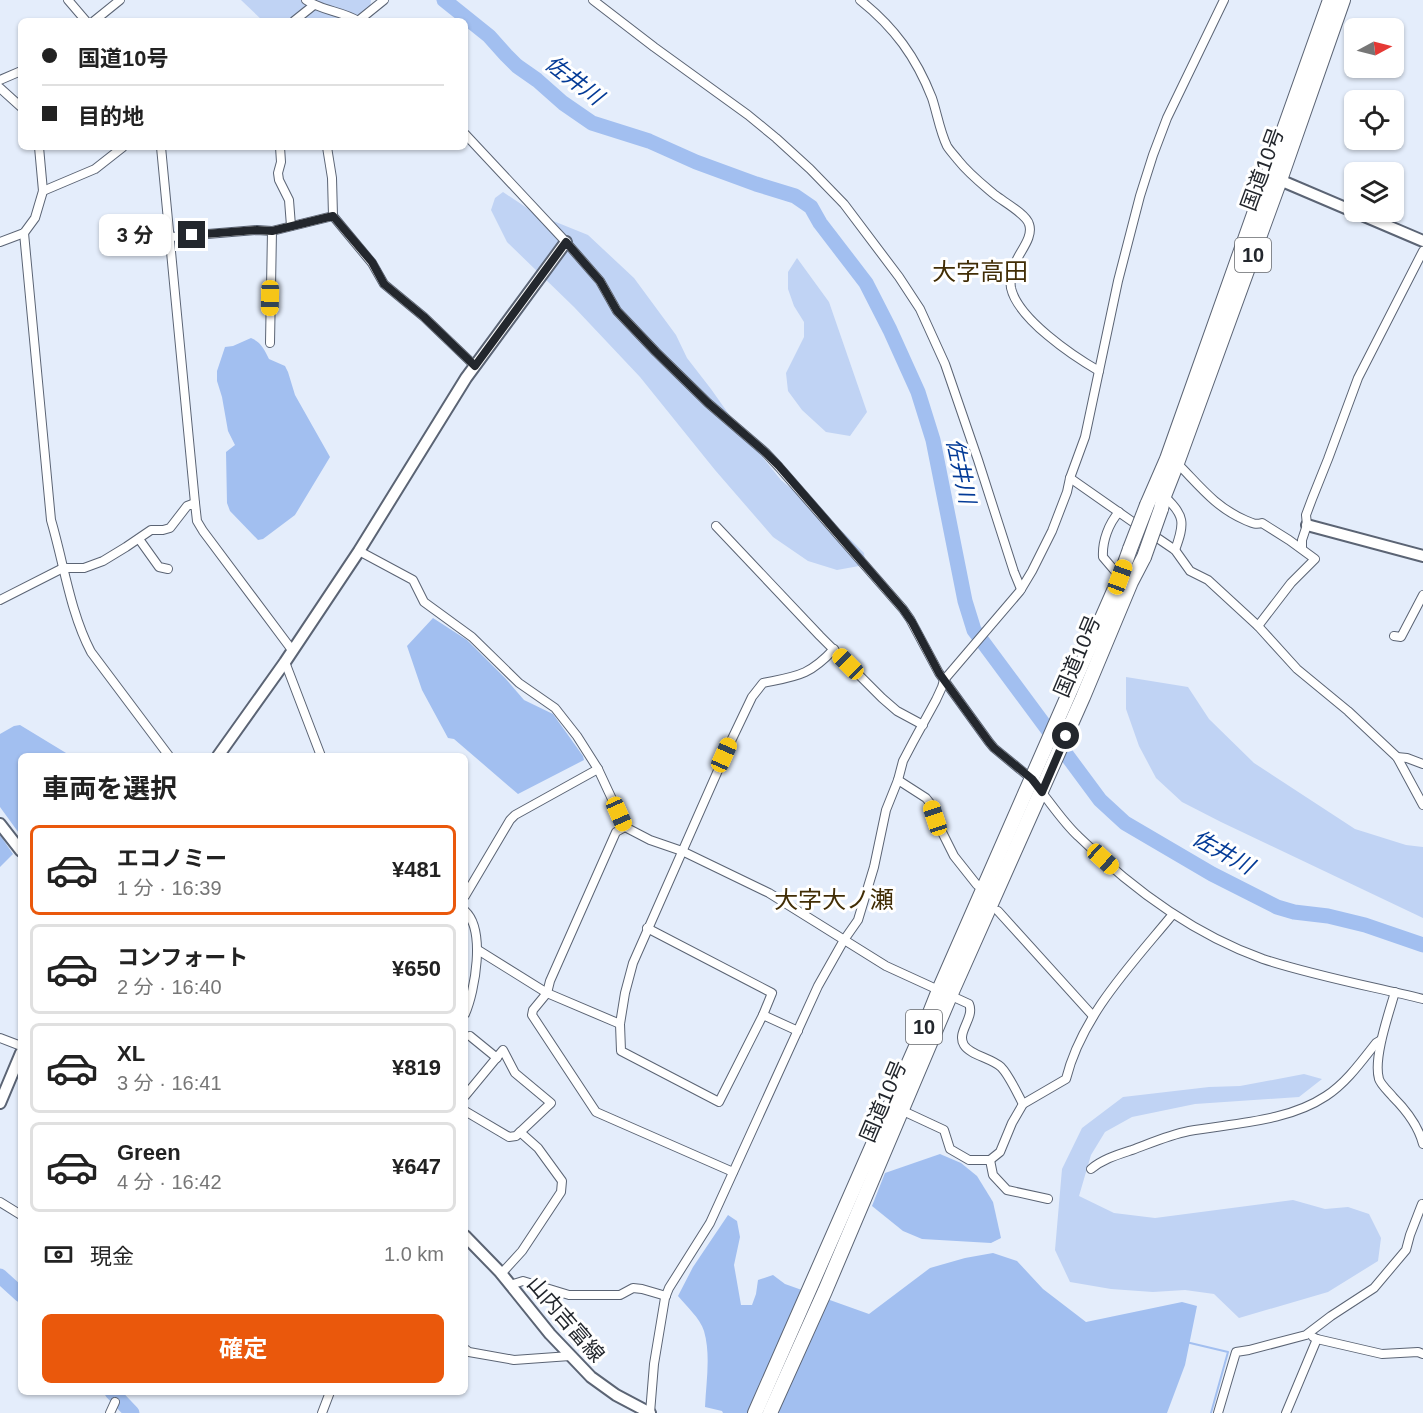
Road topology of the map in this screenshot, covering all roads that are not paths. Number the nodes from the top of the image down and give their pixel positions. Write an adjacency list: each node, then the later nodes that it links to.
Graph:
1 (68, 0): 11 (street)
2 (120, 0): 12 (street)
3 (306, 0): 10 (street)
4 (384, 0): 15 (street)
5 (592, 0): 56 (street)
6 (860, 0): 40 (street)
7 (1224, 0): 40 (street)
8 (1329, 0): 26 (highway, 国道10号 / 10)
9 (1343, 0): 27 (highway, 国道10号 / 10)
10 (314, 5): 13 (street); 14 (street)
11 (83, 18)
12 (98, 18)
13 (298, 18)
14 (353, 18)
15 (362, 18)
16 (18, 72): 17 (street)
17 (0, 80)
18 (0, 88): 19 (street)
19 (18, 105)
20 (468, 137): 36 (street)
21 (39, 150): 28 (street)
22 (119, 150): 28 (street)
23 (161, 150): 33 (street)
24 (281, 150): 30 (street)
25 (327, 150): 29 (street)
26 (1267, 174): 27 (street); 44 (highway, 国道10号 / 10)
27 (1280, 180): 34 (street); 41 (highway, 国道10号 / 10)
28 (42, 191): 32 (street)
29 (333, 216): 30 (street); 39 (street)
30 (291, 226): 31 (street)
31 (272, 231): 33 (street); 38 (street)
32 (24, 233): 35 (street); 53 (street)
33 (171, 237): 43 (street)
34 (1423, 241)
35 (0, 242)
36 (566, 242): 39 (street); 64 (street)
37 (1423, 251): 46 (street)
38 (270, 343)
39 (475, 366): 51 (street)
40 (1099, 371): 42 (street)
41 (1177, 463): 44 (highway, 国道10号 / 10); 49 (street)
42 (1070, 478): 45 (street); 56 (street)
43 (195, 503): 48 (street); 62 (street)
44 (1157, 503): 50 (street); 55 (highway, 国道10号 / 10, bridge); 65 (highway, 国道10号 / 10, bridge)
45 (1119, 512): 50 (street); 55 (street)
46 (1307, 525): 49 (street); 52 (street)
47 (716, 526): 61 (street)
48 (139, 538): 53 (street); 54 (street)
49 (1302, 548): 59 (street)
50 (1175, 550): 59 (street)
51 (359, 551): 62 (street); 72 (street)
52 (1423, 556)
53 (63, 568): 58 (street); 67 (street)
54 (168, 569)
55 (1120, 577): 65 (highway, 国道10号 / 10)
56 (1021, 589): 64 (street)
57 (1423, 595): 60 (street)
58 (0, 600)
59 (1258, 626): 70 (street)
60 (1394, 636)
61 (834, 649): 66 (street); 80 (street)
62 (292, 650): 63 (street)
63 (285, 662): 68 (street); 69 (street)
64 (944, 680): 66 (street); 73 (street)
65 (1077, 694): 73 (highway, 国道10号 / 10)
66 (923, 725): 74 (street)
67 (167, 753)
68 (220, 753)
69 (320, 753)
70 (1397, 758): 71 (street); 76 (street)
71 (1423, 764)
72 (598, 769): 78 (street); 82 (street)
73 (1039, 774): 75 (highway, 国道10号 / 10); 91 (highway, 国道10号 / 10)
74 (898, 780): 81 (street); 87 (street)
75 (1042, 792): 85 (street); 91 (highway, 国道10号 / 10)
76 (1423, 805)
77 (0, 824): 79 (street)
78 (625, 828): 80 (street); 90 (street)
79 (18, 846)
80 (682, 851): 86 (street); 87 (street)
81 (977, 885)
82 (468, 891)
83 (998, 911): 95 (street)
84 (468, 914): 88 (street)
85 (1173, 914): 89 (street); 95 (street)
86 (647, 928): 94 (street); 96 (street)
87 (844, 940): 91 (street); 97 (street)
88 (478, 950): 90 (street); 93 (street)
89 (1395, 992): 92 (street); 100 (street)
90 (547, 993): 96 (street); 113 (street)
91 (945, 993): 106 (street); 107 (highway, 国道10号 / 10); 133 (highway, 国道10号 / 10)
92 (1423, 999)
93 (468, 1007)
94 (763, 1015): 96 (street); 97 (street)
95 (1093, 1016): 106 (street)
96 (620, 1024)
97 (798, 1031): 113 (street)
98 (470, 1035): 102 (street)
99 (0, 1038): 101 (street)
100 (1382, 1040): 110 (street); 112 (street)
101 (18, 1045)
102 (496, 1058): 104 (street); 109 (street)
103 (18, 1060): 105 (street)
104 (468, 1092)
105 (0, 1103)
106 (1023, 1104): 111 (street)
107 (901, 1110): 111 (street); 134 (highway, 国道10号 / 10)
108 (468, 1113): 109 (street)
109 (520, 1132): 120 (street)
110 (1423, 1144)
111 (990, 1160): 115 (street)
112 (1090, 1169)
113 (734, 1172): 122 (street)
114 (1423, 1199): 117 (street)
115 (1048, 1200)
116 (0, 1202): 118 (street)
117 (1423, 1204): 123 (street)
118 (18, 1213)
119 (468, 1239): 120 (street, 山内吉富線)
120 (501, 1274): 121 (street, 山内吉富線)
121 (510, 1285): 122 (street); 127 (street, 山内吉富線)
122 (666, 1296): 132 (street)
123 (1306, 1335): 124 (street); 135 (street)
124 (1317, 1339): 126 (street); 136 (street)
125 (468, 1351): 127 (street)
126 (1423, 1354)
127 (570, 1356): 132 (street, 山内吉富線)
128 (329, 1395): 131 (street)
129 (115, 1402): 130 (street)
130 (110, 1413)
131 (322, 1413)
132 (650, 1413)
133 (756, 1413)
134 (770, 1413)
135 (1218, 1413)
136 (1286, 1413)

